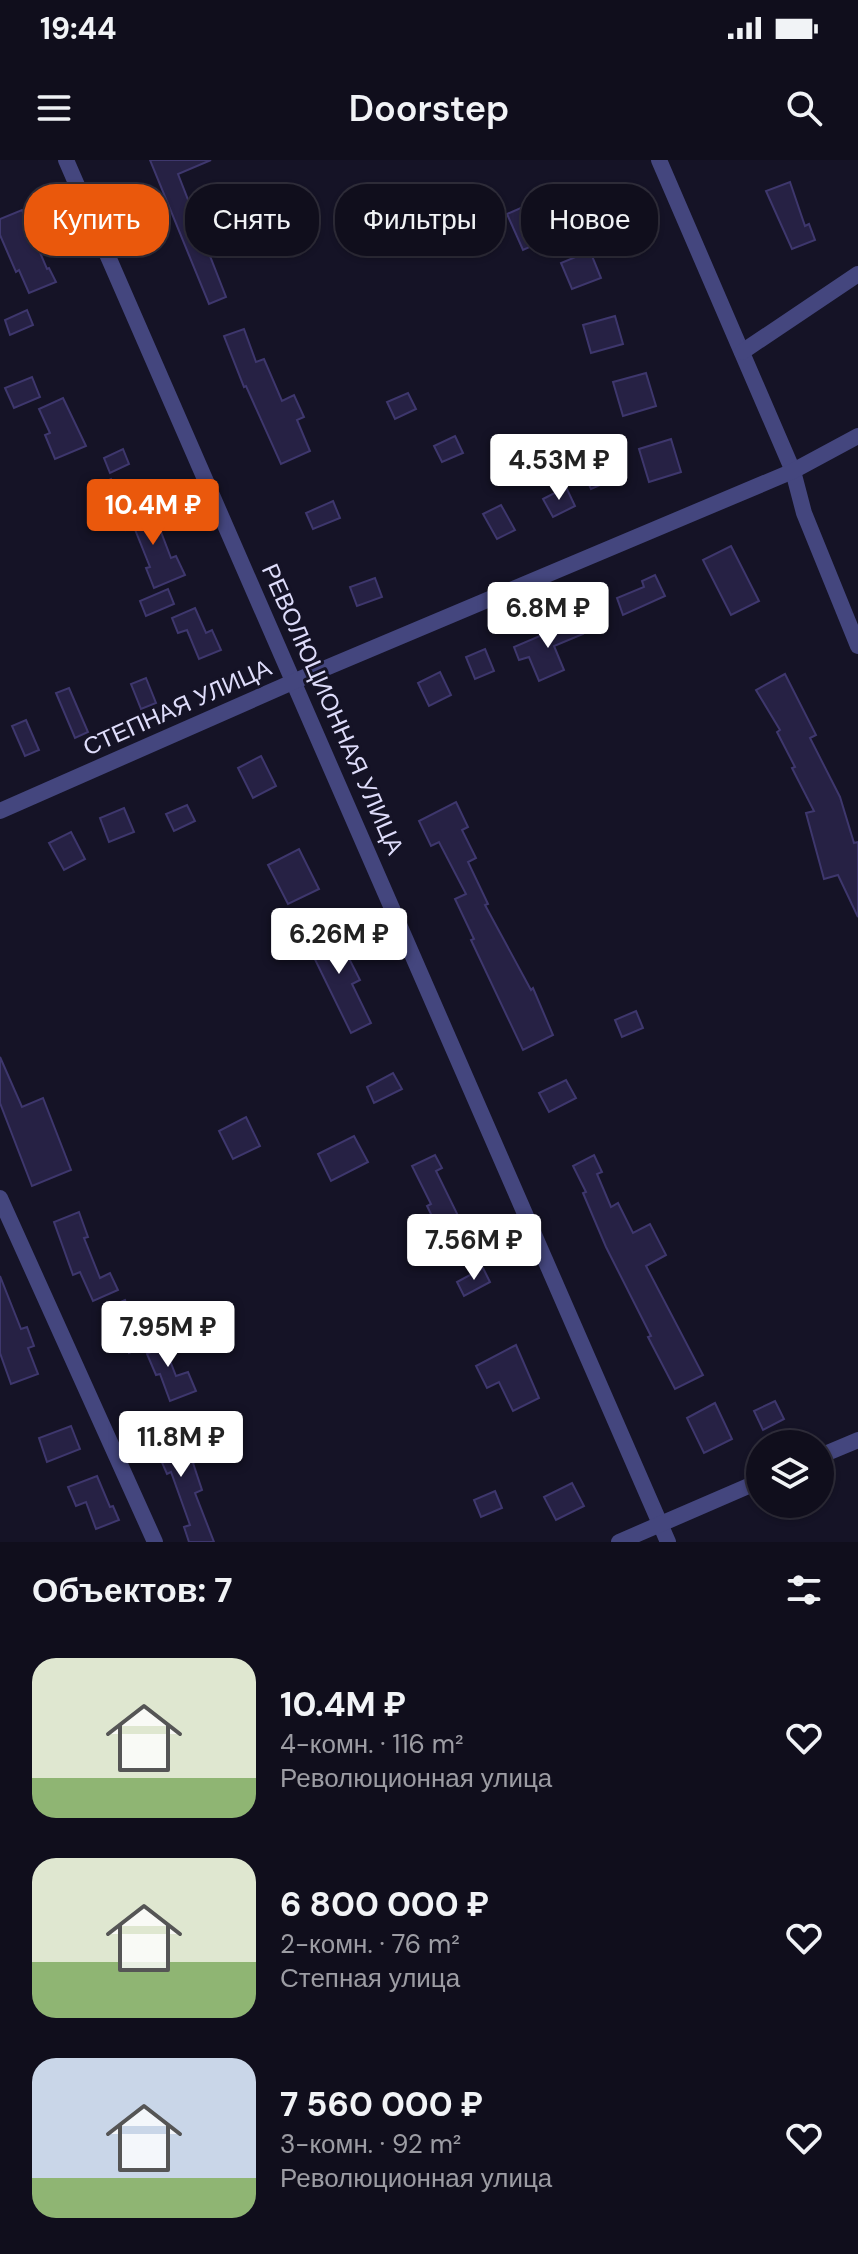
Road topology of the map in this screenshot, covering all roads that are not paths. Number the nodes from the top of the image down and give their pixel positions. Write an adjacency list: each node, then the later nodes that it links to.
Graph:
1 (66, 160): 8 (street, РЕВОЛЮЦИОННАЯ УЛИЦА)
2 (659, 160): 4 (street)
3 (858, 274): 4 (street)
4 (742, 352): 6 (street)
5 (858, 436): 6 (street, СТЕПНАЯ УЛИЦА)
6 (793, 471): 7 (street); 8 (street, СТЕПНАЯ УЛИЦА)
7 (858, 646)
8 (295, 681): 9 (street, СТЕПНАЯ УЛИЦА); 14 (street, РЕВОЛЮЦИОННАЯ УЛИЦА)
9 (0, 811)
10 (0, 1198): 15 (street)
11 (858, 1440): 12 (street)
12 (834, 1450)
13 (746, 1487): 14 (street)
14 (660, 1524): 16 (street); 17 (street, РЕВОЛЮЦИОННАЯ УЛИЦА)
15 (155, 1542)
16 (619, 1542)
17 (668, 1542)

